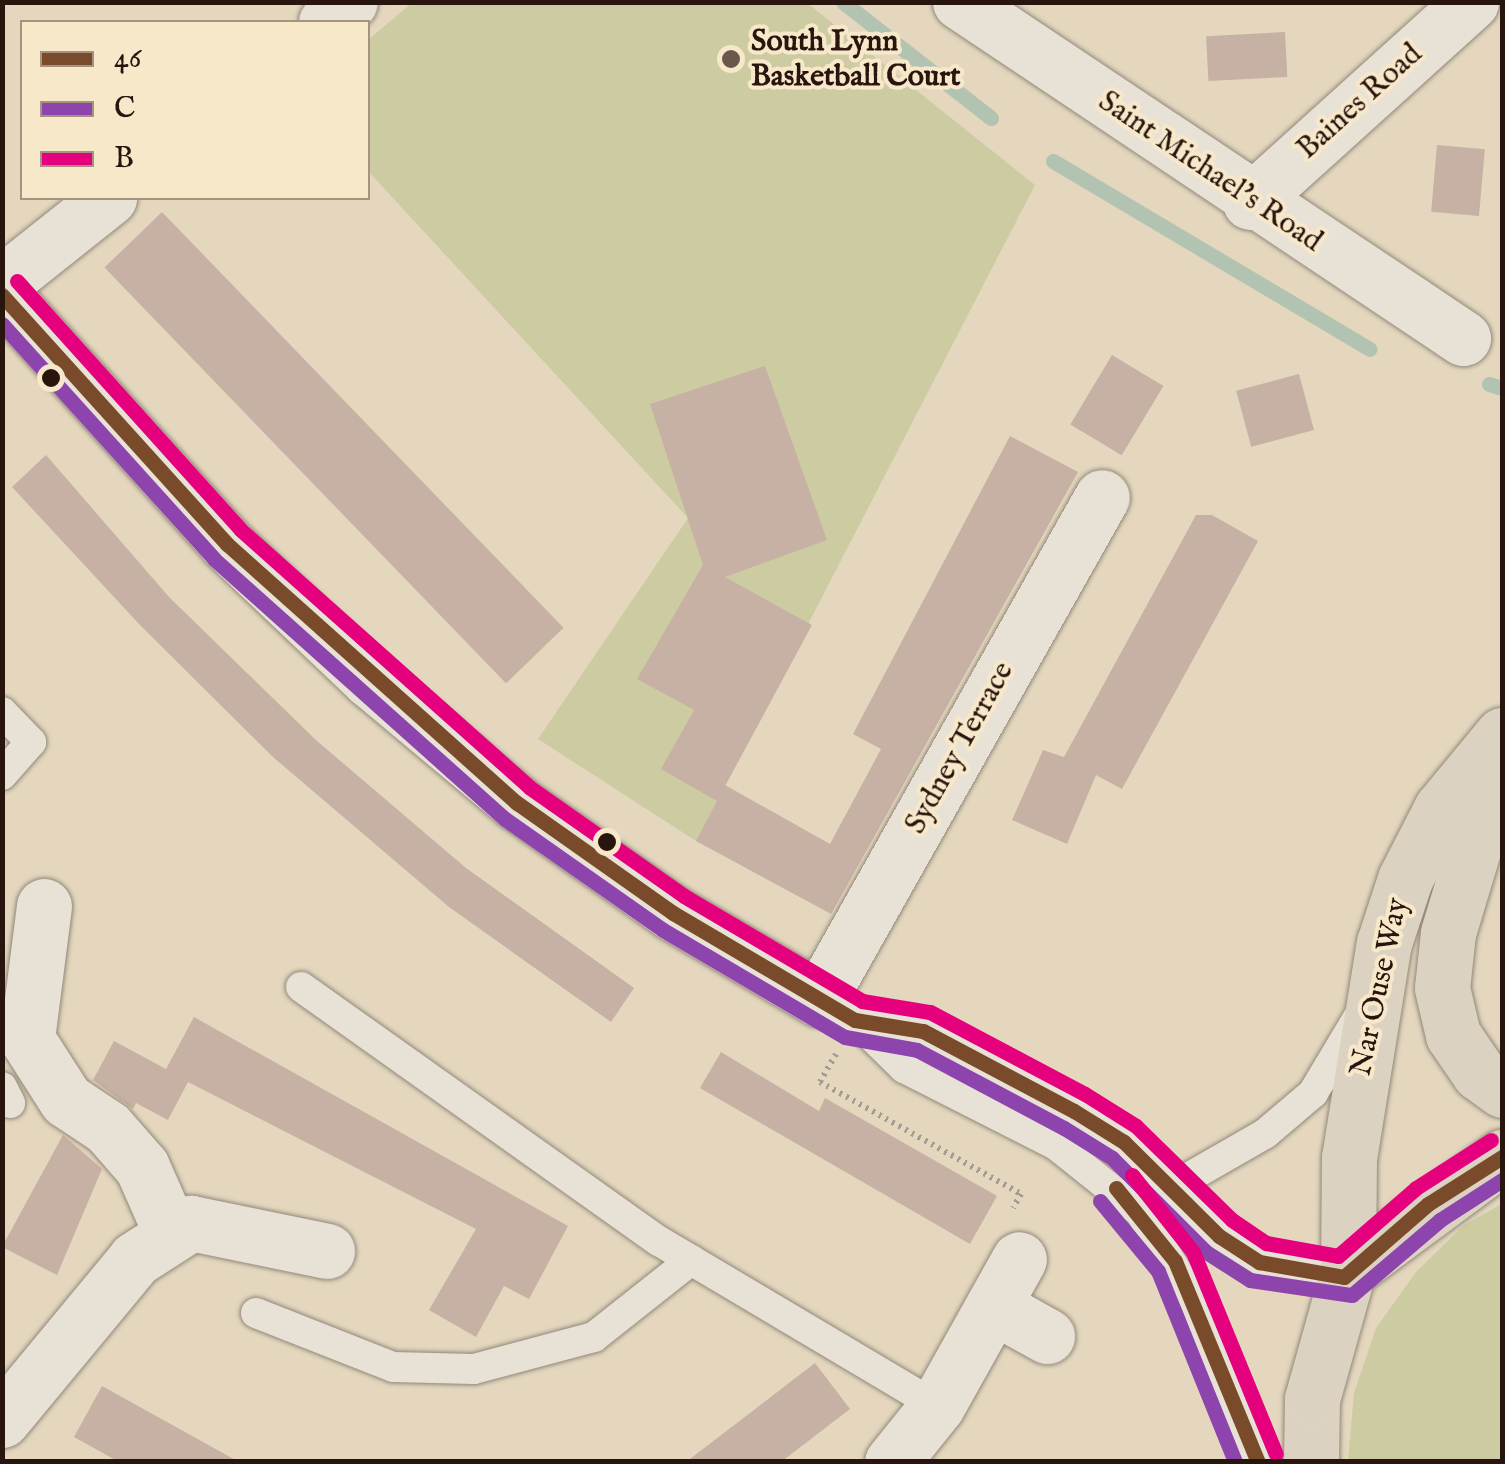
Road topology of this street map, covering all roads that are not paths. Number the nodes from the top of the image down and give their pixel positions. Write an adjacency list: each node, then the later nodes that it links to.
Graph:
1 (350, 2): 4 (street)
2 (960, 2): 6 (street, Saint Michael's Road)
3 (1471, 2): 6 (street, Baines Road)
4 (328, 20)
5 (106, 200): 7 (street)
6 (1250, 202): 9 (street, Saint Michael's Road)
7 (2, 283)
8 (2, 294): 18 (street)
9 (1462, 338)
10 (1102, 496): 18 (street, Sydney Terrace)
11 (2, 712): 14 (lane)
12 (1502, 735): 17 (main road, Nar Ouse Way)
13 (1502, 754): 19 (main road, Nar Ouse Way)
14 (2, 775)
15 (44, 906): 22 (street)
16 (302, 987): 25 (lane)
17 (1375, 989): 21 (lane); 26 (main road, Nar Ouse Way)
18 (837, 1009): 21 (lane); 32 (lane)
19 (1502, 1090)
20 (1502, 1156): 26 (main road)
21 (1174, 1186): 26 (lane)
22 (172, 1235): 23 (street); 31 (street)
23 (328, 1252)
24 (1020, 1258): 27 (street)
25 (691, 1260): 28 (lane); 30 (lane)
26 (1346, 1274): 34 (main road, Nar Ouse Way)
27 (993, 1306): 29 (street); 30 (street)
28 (256, 1314)
29 (1047, 1336)
30 (937, 1406): 33 (street)
31 (2, 1420)
32 (1257, 1460)
33 (892, 1462)
34 (1311, 1462)

